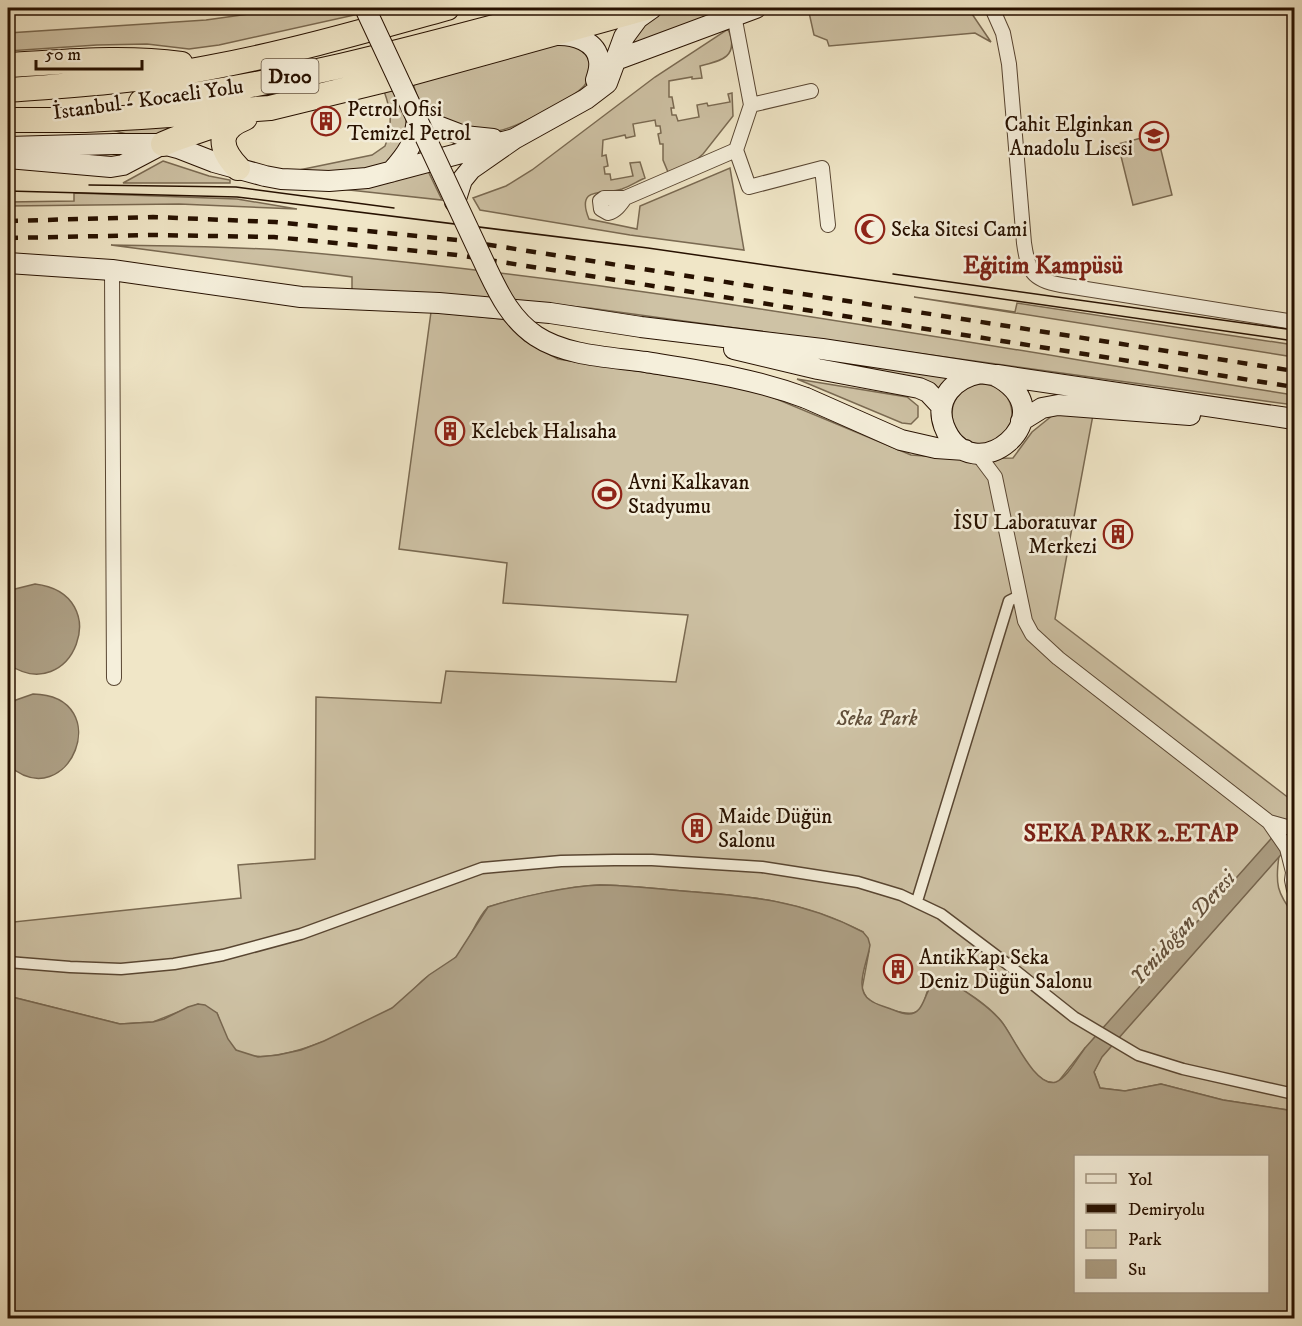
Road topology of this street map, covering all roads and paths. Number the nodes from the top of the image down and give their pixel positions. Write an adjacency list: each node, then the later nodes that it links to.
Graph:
1 (365, 8): 20 (main road, bridge)
2 (447, 8): 12 (highway, D100)
3 (566, 8): 19 (highway, İstanbul - Kocaeli Yolu / D100)
4 (646, 8): 9 (highway)
5 (652, 8): 10 (main road)
6 (756, 8): 8 (main road)
7 (992, 8): 34 (street)
8 (734, 15): 10 (main road); 17 (street)
9 (542, 36): 13 (main road); 18 (highway)
10 (616, 60): 13 (main road); 16 (main road)
11 (8, 65): 12 (highway)
12 (207, 68): 14 (highway, D100)
13 (597, 75): 16 (main road)
14 (8, 90)
15 (811, 91): 17 (street)
16 (586, 99): 21 (main road)
17 (751, 105): 24 (street)
18 (270, 108): 19 (highway); 22 (highway); 27 (highway)
19 (8, 118)
20 (417, 118): 21 (main road); 26 (main road, bridge); 28 (main road)
21 (514, 139): 26 (main road); 30 (main road)
22 (163, 144): 23 (main road); 25 (main road); 27 (main road)
23 (8, 147)
24 (736, 150): 29 (street); 31 (street)
25 (8, 158)
26 (435, 159): 28 (main road); 30 (main road, bridge)
27 (238, 168): 28 (main road)
28 (391, 172)
29 (625, 198)
30 (455, 202): 40 (main road, bridge)
31 (828, 225)
32 (8, 263): 33 (main road)
33 (112, 270): 35 (main road); 45 (street)
34 (1294, 322)
35 (641, 327): 36 (main road); 37 (main road)
36 (987, 374): 37 (main road); 38 (main road); 39 (main road)
37 (942, 412): 40 (main road); 42 (main road)
38 (1294, 419): 39 (main road)
39 (1021, 421): 41 (main road)
40 (900, 440): 42 (main road)
41 (1004, 446): 42 (main road); 43 (street)
42 (971, 451): 43 (street)
43 (995, 477): 44 (street)
44 (1019, 596): 46 (street); 49 (street)
45 (114, 678)
46 (1287, 830): 47 (street)
47 (1294, 867): 48 (street)
48 (1294, 890)
49 (917, 901): 50 (street); 51 (street)
50 (8, 962)
51 (1294, 1094)

